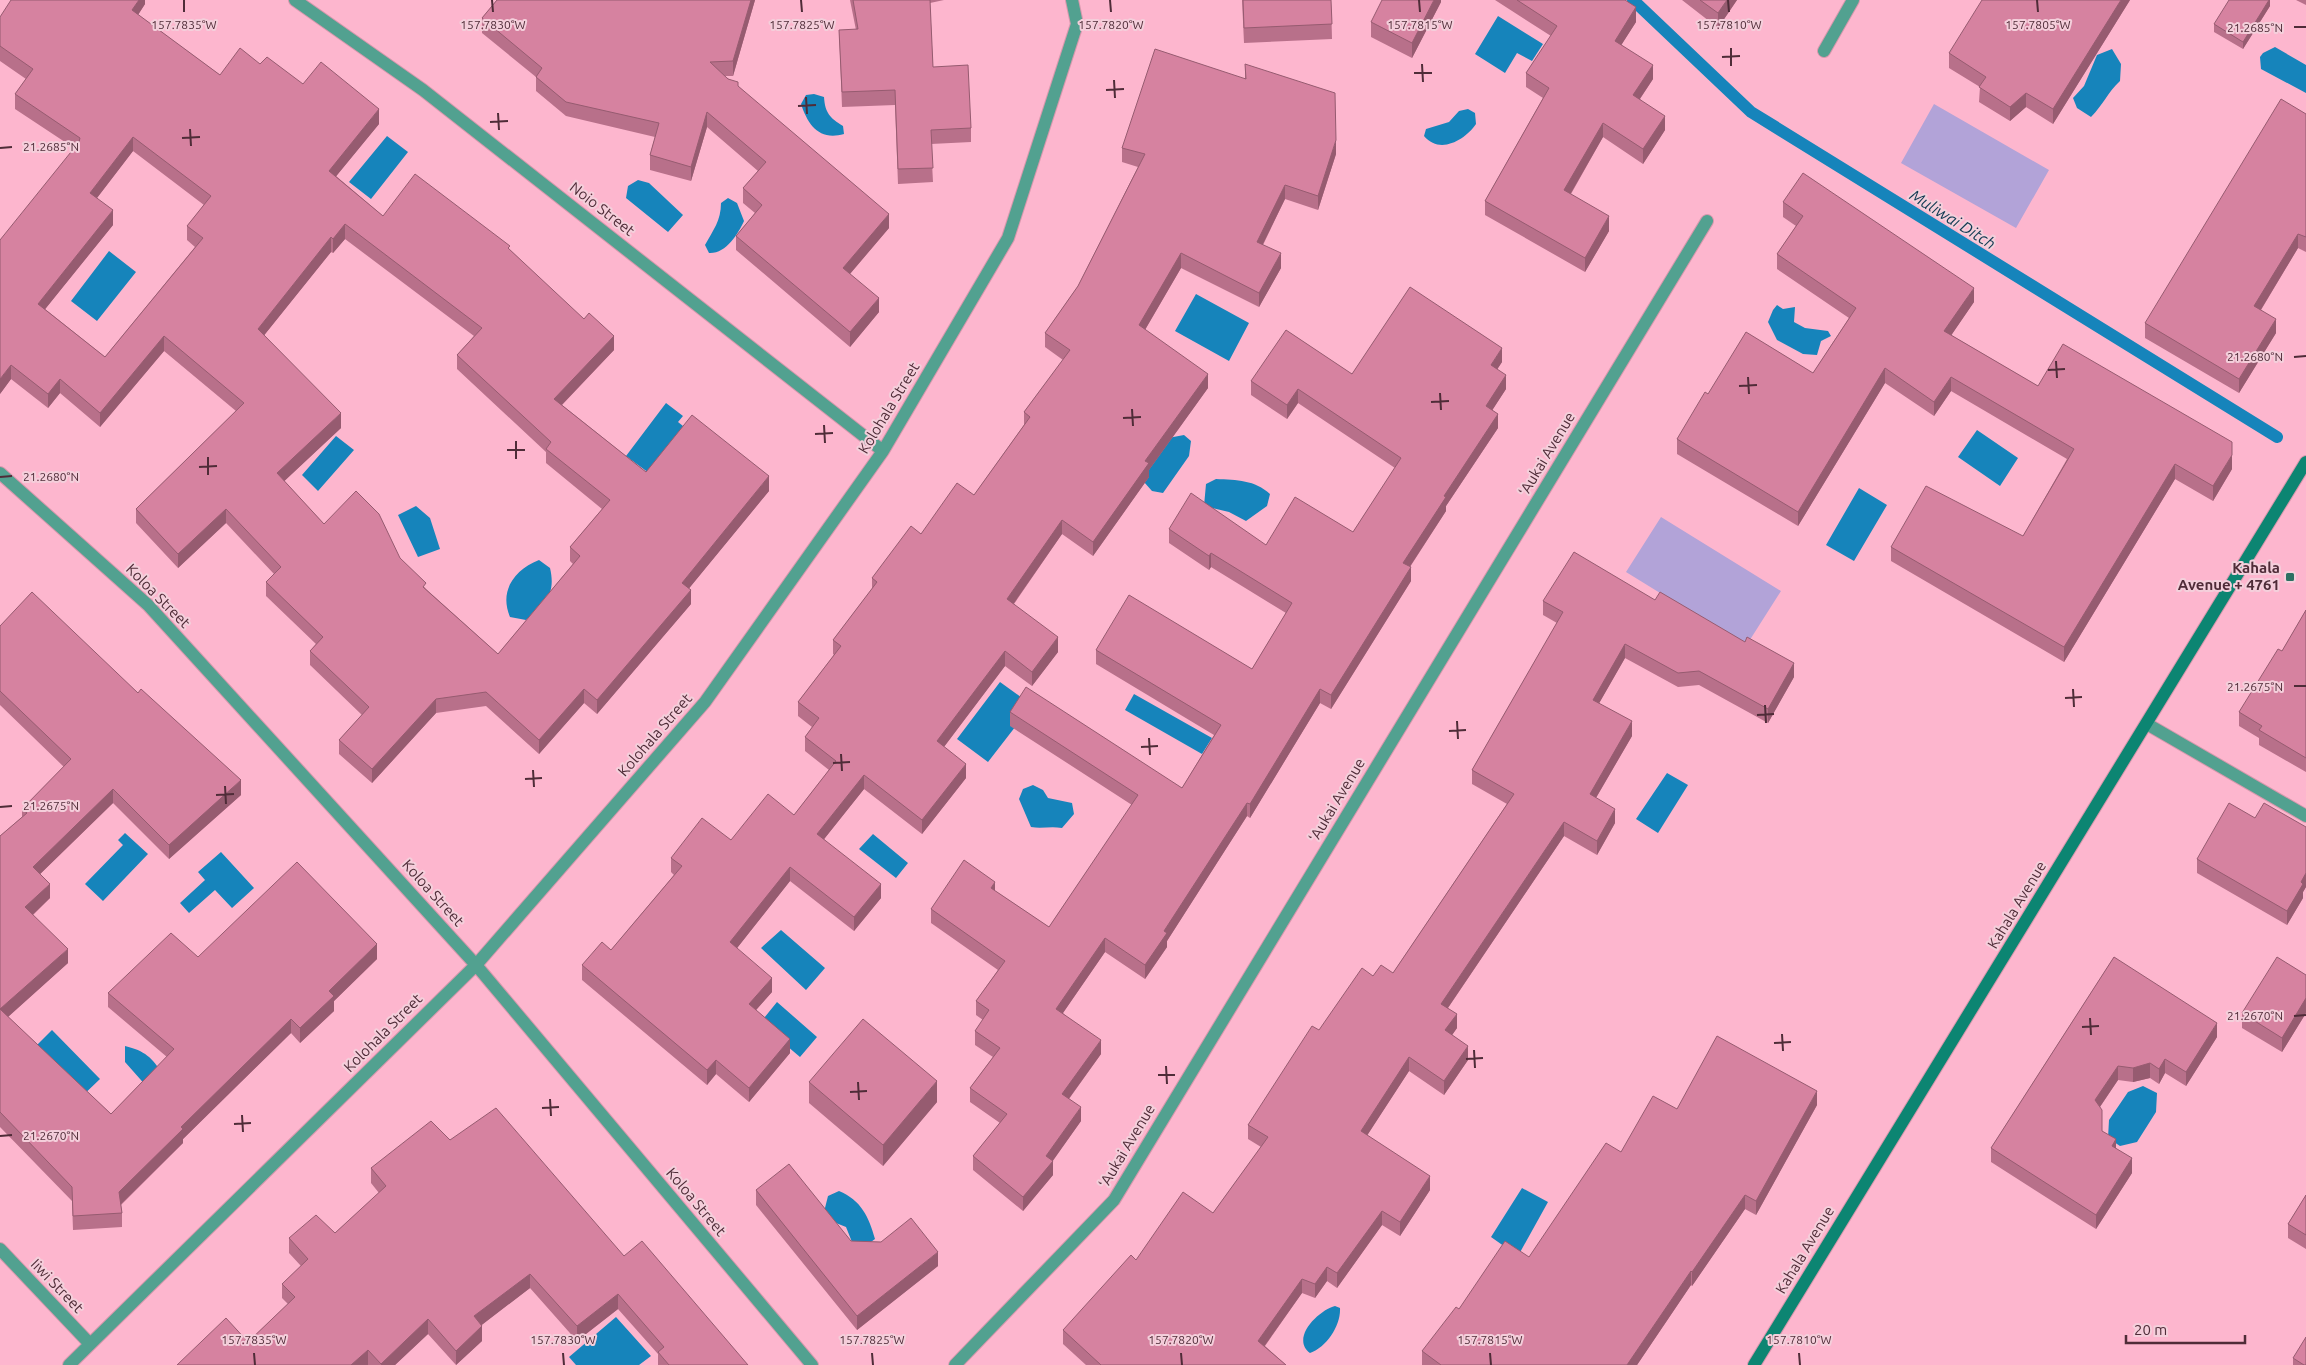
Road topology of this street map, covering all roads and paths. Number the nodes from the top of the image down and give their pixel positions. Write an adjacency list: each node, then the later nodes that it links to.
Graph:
1 (295, 0): 6 (street, Noio Street)
2 (1072, 0): 6 (street, Kolohala Street)
3 (1853, 0): 4 (street)
4 (1824, 51)
5 (1708, 221): 16 (street, ʻAukai Avenue)
6 (883, 451): 11 (street, Kolohala Street)
7 (2306, 462): 9 (street, Kahala Avenue)
8 (0, 473): 11 (street, Koloa Street)
9 (2146, 724): 10 (street); 17 (street, Kahala Avenue)
10 (2306, 816)
11 (476, 965): 13 (street, Kolohala Street); 15 (street, Koloa Street)
12 (0, 1249): 13 (street, Iiwi Street)
13 (90, 1344): 14 (street, Kolohala Street)
14 (69, 1365)
15 (812, 1365)
16 (955, 1365)
17 (1754, 1365)

